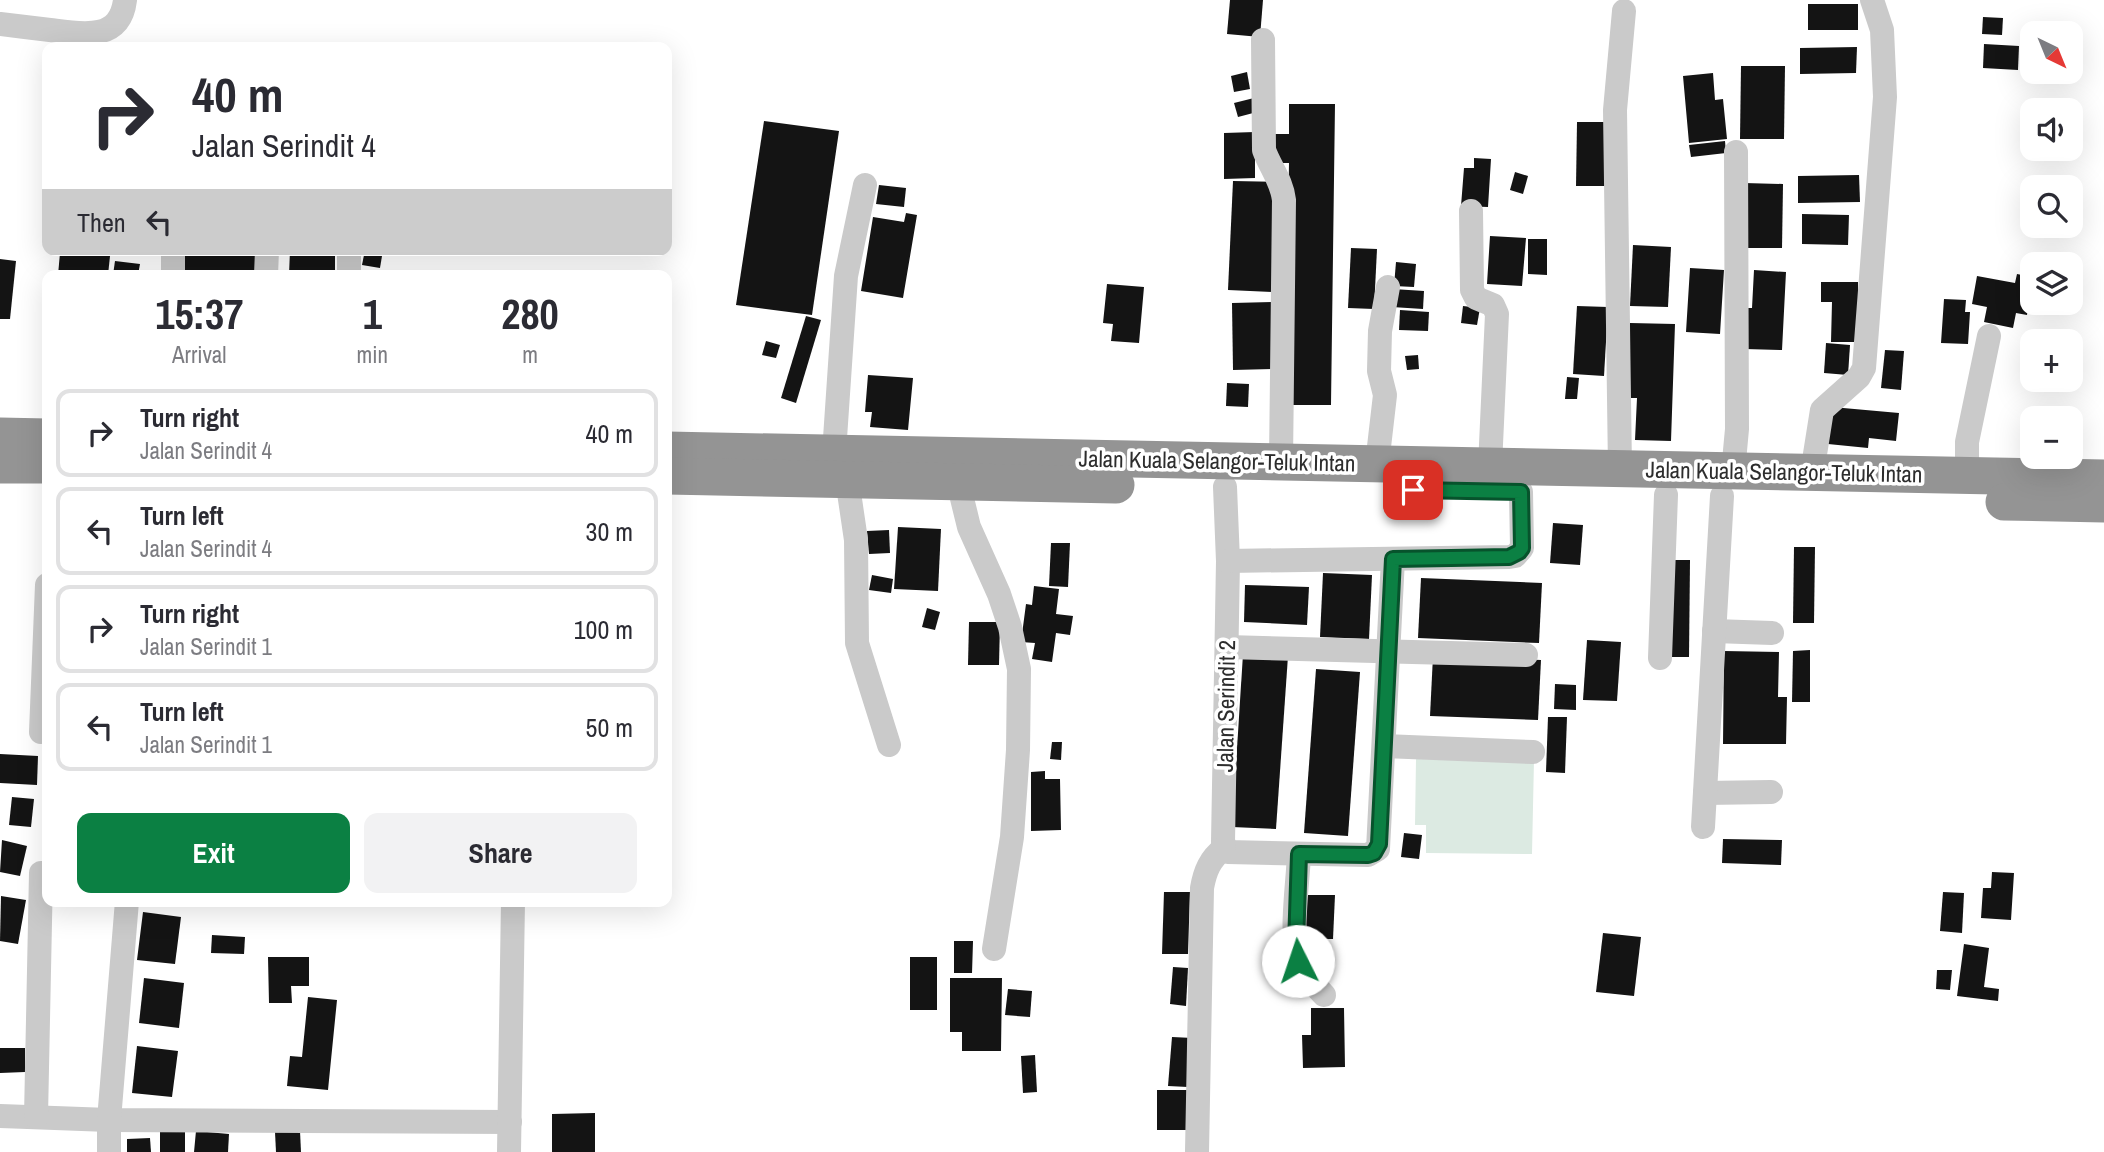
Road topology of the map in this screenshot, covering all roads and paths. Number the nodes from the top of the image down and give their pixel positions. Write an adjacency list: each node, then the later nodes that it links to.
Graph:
1 (125, 0): 4 (street)
2 (1872, 0): 21 (street)
3 (1624, 10): 20 (street)
4 (0, 24)
5 (1263, 40): 14 (street)
6 (1736, 152): 26 (street)
7 (865, 185): 18 (street)
8 (1471, 211): 19 (street)
9 (1388, 287): 15 (street)
10 (1989, 336): 23 (street)
11 (0, 436): 12 (highway)
12 (42, 437)
13 (672, 450): 18 (highway, Jalan Kuala Selangor-Teluk Intan)
14 (1281, 462): 15 (highway, Jalan Kuala Selangor-Teluk Intan); 18 (highway, Jalan Kuala Selangor-Teluk Intan)
15 (1377, 464): 19 (highway, Jalan Kuala Selangor-Teluk Intan)
16 (0, 465): 17 (highway)
17 (42, 465)
18 (841, 466): 22 (highway, Jalan Kuala Selangor-Teluk Intan); 25 (highway, Jalan Kuala Selangor-Teluk Intan); 41 (street)
19 (1490, 466): 20 (highway, Jalan Kuala Selangor-Teluk Intan)
20 (1620, 469): 26 (highway, Jalan Kuala Selangor-Teluk Intan)
21 (1812, 473): 23 (highway, Jalan Kuala Selangor-Teluk Intan); 26 (highway, Jalan Kuala Selangor-Teluk Intan)
22 (672, 476)
23 (1967, 476): 24 (highway, Jalan Kuala Selangor-Teluk Intan)
24 (2104, 478)
25 (958, 482): 27 (highway, Jalan Kuala Selangor-Teluk Intan); 52 (street)
26 (1728, 484): 29 (highway, Jalan Kuala Selangor-Teluk Intan); 30 (highway, Jalan Kuala Selangor-Teluk Intan); 33 (street)
27 (1225, 487): 28 (highway, Jalan Kuala Selangor-Teluk Intan); 32 (street, Jalan Serindit 2)
28 (1521, 492): 29 (highway, Jalan Kuala Selangor-Teluk Intan); 31 (street)
29 (1666, 495): 38 (street)
30 (2104, 504)
31 (1393, 559): 32 (street); 36 (street)
32 (1228, 561): 35 (street, Jalan Serindit 2)
33 (1714, 631): 34 (street); 45 (street)
34 (1772, 633)
35 (1227, 647): 36 (street); 47 (street, Jalan Serindit 2)
36 (1389, 653): 37 (street); 42 (street)
37 (1527, 655)
38 (1660, 658)
39 (42, 708): 40 (street)
40 (41, 732)
41 (889, 745)
42 (1384, 746): 43 (street); 48 (street)
43 (1533, 752)
44 (1771, 792): 45 (street)
45 (1705, 793): 46 (street)
46 (1703, 827)
47 (1224, 848): 48 (street); 60 (street)
48 (1299, 854): 53 (street)
49 (41, 873): 55 (street)
50 (127, 907): 56 (street)
51 (513, 907): 57 (street)
52 (994, 949)
53 (1324, 995)
54 (0, 1116): 55 (street)
55 (36, 1116): 56 (street)
56 (110, 1120): 57 (street); 58 (street)
57 (510, 1122): 59 (street)
58 (110, 1152)
59 (509, 1152)
60 (1197, 1152)

